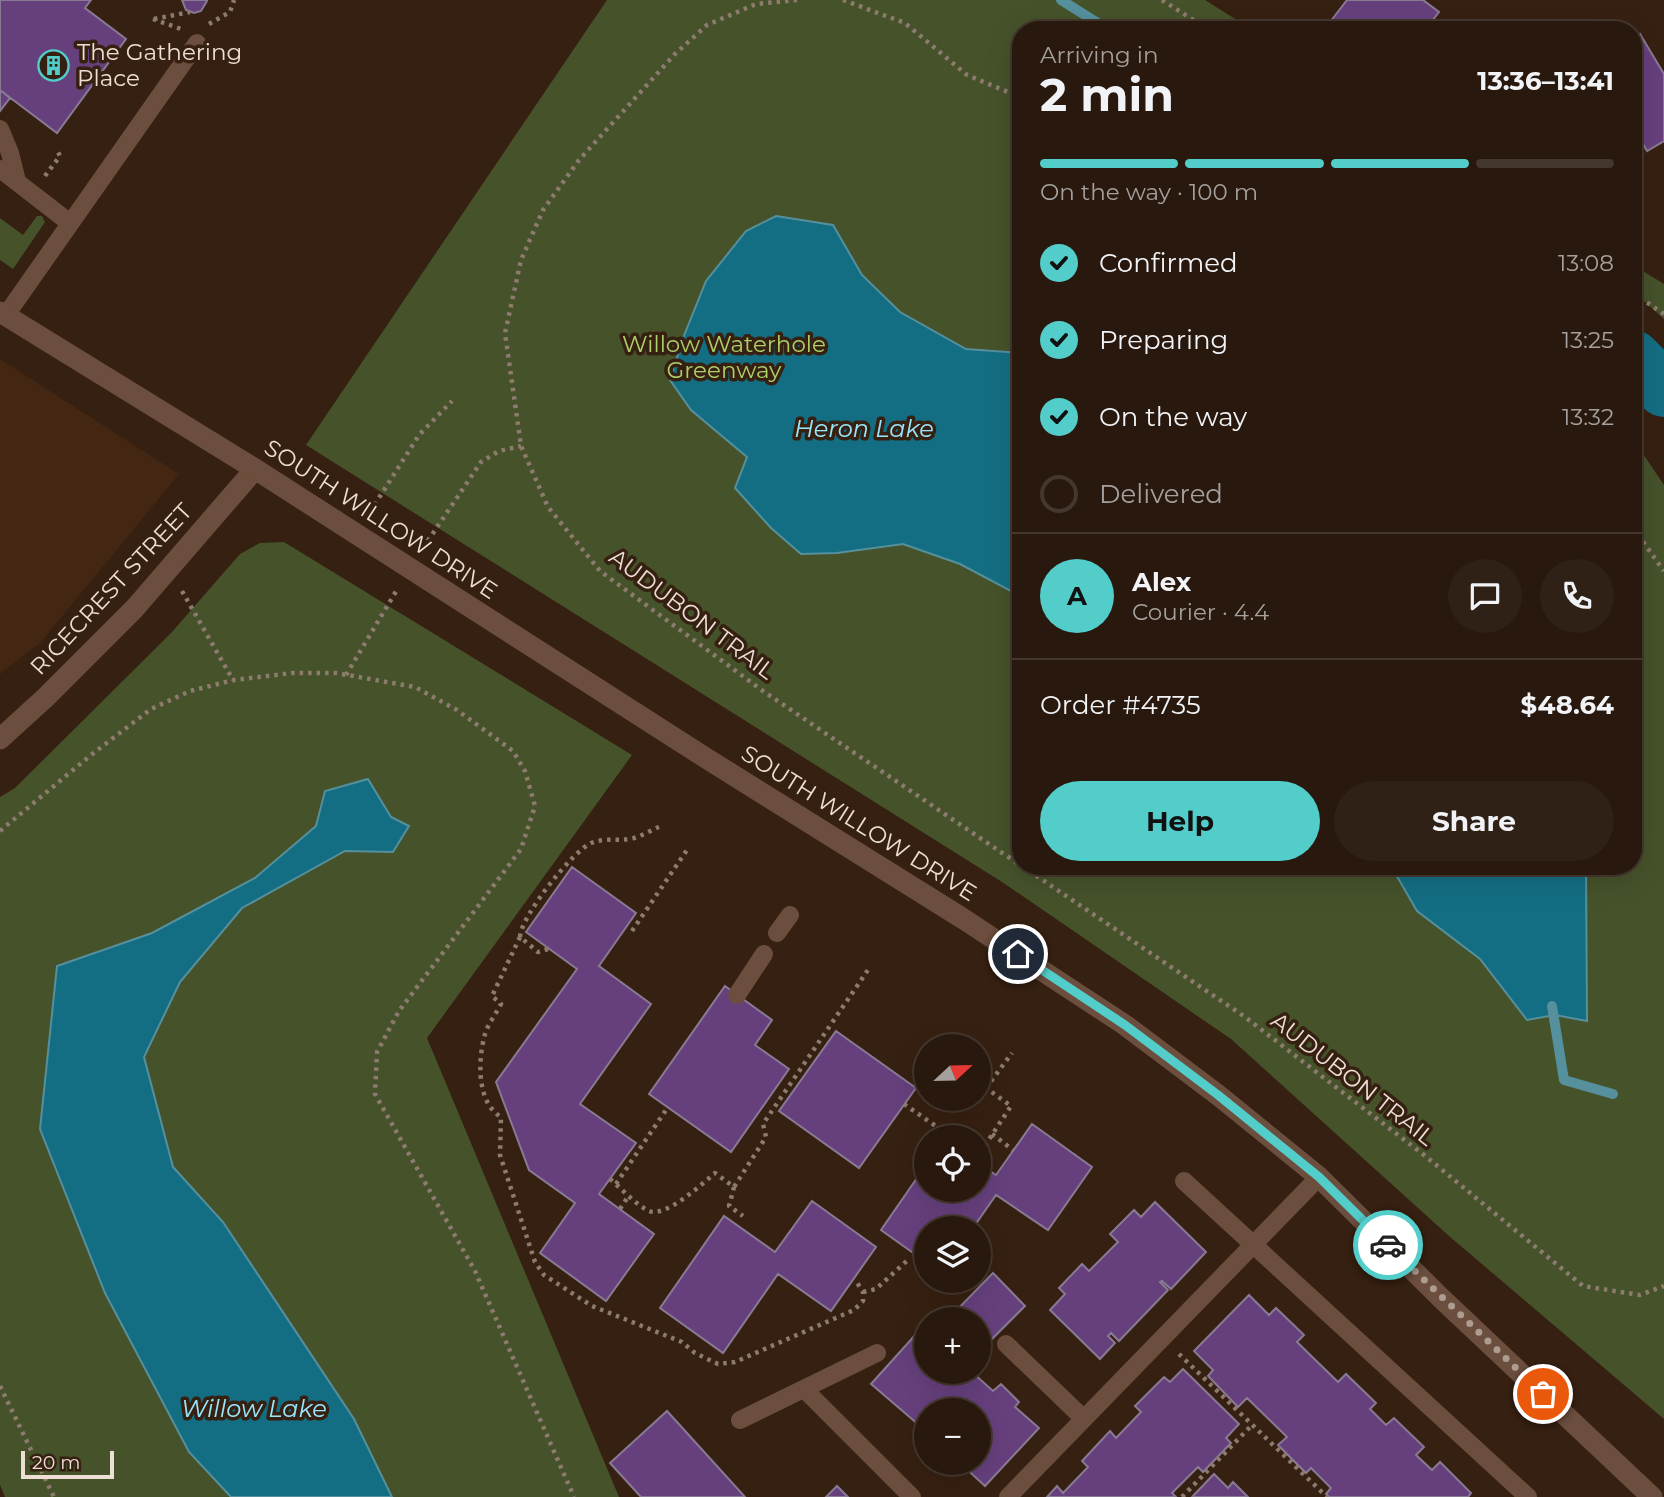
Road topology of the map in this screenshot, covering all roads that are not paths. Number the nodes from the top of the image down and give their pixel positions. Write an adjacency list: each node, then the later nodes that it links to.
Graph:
1 (197, 43): 5 (lane)
2 (0, 129): 4 (lane)
3 (0, 169): 4 (lane)
4 (17, 181): 5 (lane)
5 (71, 223): 6 (lane)
6 (3, 314): 7 (street, SOUTH WILLOW DRIVE)
7 (255, 469): 8 (street, RICECREST STREET); 13 (street, SOUTH WILLOW DRIVE)
8 (0, 739)
9 (790, 915): 10 (lane)
10 (777, 933)
11 (764, 954): 12 (lane)
12 (737, 995)
13 (1319, 1177): 15 (lane); 24 (street, SOUTH WILLOW DRIVE)
14 (1184, 1181): 15 (lane)
15 (1254, 1244): 19 (lane); 23 (lane)
16 (1006, 1344): 19 (lane)
17 (877, 1353): 18 (lane)
18 (804, 1389): 20 (lane); 21 (lane)
19 (1084, 1419): 22 (lane)
20 (740, 1420)
21 (912, 1497)
22 (1008, 1497)
23 (1528, 1497)
24 (1652, 1497)

